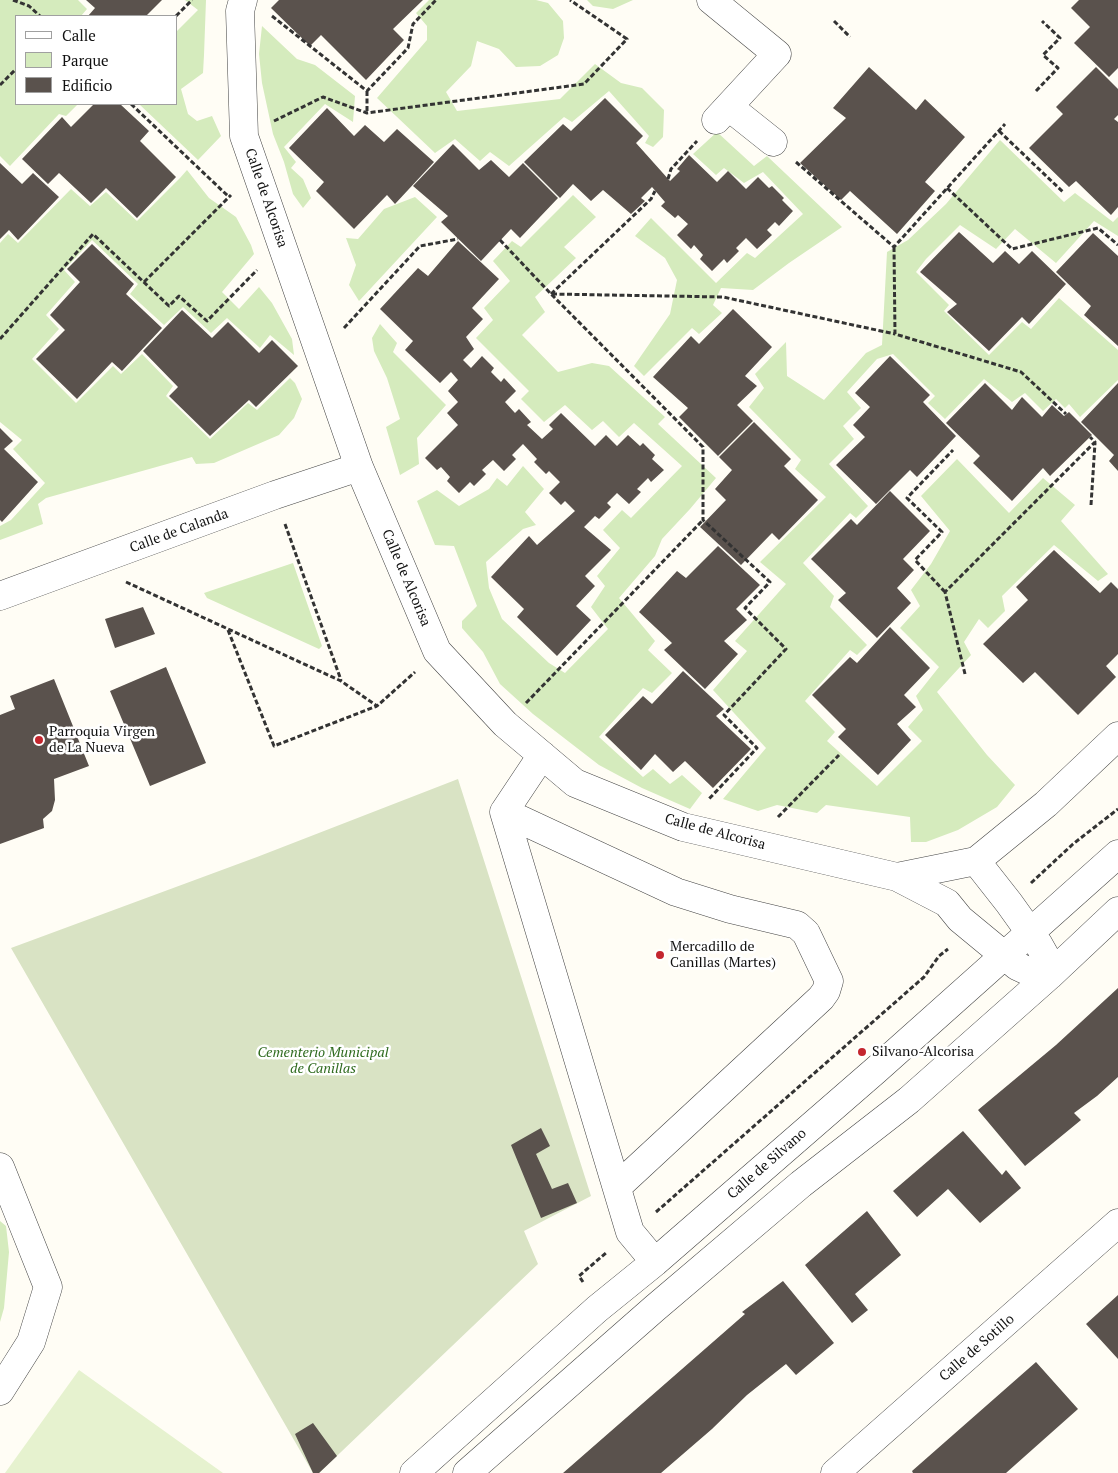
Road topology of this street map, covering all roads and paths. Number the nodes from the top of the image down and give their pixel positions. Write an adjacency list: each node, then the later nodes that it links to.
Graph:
1 (13, 0): 7 (path)
2 (192, 0): 8 (path)
3 (436, 0): 15 (path)
4 (570, 0): 17 (path)
5 (711, 0): 18 (street)
6 (241, 6): 15 (path); 21 (street, Calle de Alcorisa)
7 (39, 15)
8 (177, 15)
9 (834, 21): 11 (path)
10 (1042, 21): 14 (path)
11 (850, 37)
12 (15, 70): 13 (path)
13 (0, 85)
14 (1036, 91)
15 (366, 92): 17 (path)
16 (132, 105): 28 (path)
17 (367, 113): 21 (path)
18 (722, 114): 22 (street); 24 (path)
19 (1005, 124): 20 (path)
20 (999, 131): 25 (path); 27 (path)
21 (244, 136): 23 (street, Calle de Alcorisa)
22 (773, 142): 33 (path)
23 (256, 170): 28 (path); 31 (street, Calle de Alcorisa)
24 (668, 179)
25 (947, 188): 32 (path); 33 (path)
26 (655, 191): 35 (path)
27 (1063, 192)
28 (229, 197): 34 (path)
29 (458, 239): 38 (path)
30 (500, 240): 35 (path)
31 (282, 245): 34 (path); 38 (street, Calle de Alcorisa)
32 (1118, 246)
33 (894, 247): 36 (path)
34 (144, 282): 37 (path)
35 (551, 294): 36 (path); 46 (path)
36 (895, 334): 39 (path)
37 (0, 338)
38 (320, 354): 43 (street, Calle de Alcorisa)
39 (1066, 414)
40 (1090, 437): 41 (path)
41 (1095, 442): 45 (path); 48 (path)
42 (954, 450): 48 (path)
43 (359, 468): 44 (street, Calle de Calanda); 51 (street, Calle de Alcorisa)
44 (275, 495): 47 (street, Calle de Calanda); 53 (path)
45 (1092, 505)
46 (703, 520): 55 (path); 61 (path)
47 (87, 564): 49 (street, Calle de Calanda); 50 (path)
48 (945, 592): 52 (path)
49 (0, 596)
50 (228, 629): 53 (path); 54 (path)
51 (437, 651): 54 (path); 55 (street, Calle de Alcorisa)
52 (965, 674)
53 (341, 681): 54 (path)
54 (377, 706)
55 (505, 724): 57 (street, Calle de Alcorisa)
56 (1118, 736): 64 (street, Calle de Alcorisa)
57 (542, 755): 60 (street); 61 (street, Calle de Alcorisa)
58 (839, 755): 62 (path)
59 (1118, 809): 66 (path)
60 (504, 812): 73 (street); 73 (street)
61 (683, 826): 62 (street, Calle de Alcorisa)
62 (752, 843): 65 (street, Calle de Alcorisa)
63 (1118, 854): 69 (street, Calle de Silvano)
64 (976, 861): 65 (street, Calle de Alcorisa); 66 (street)
65 (897, 877): 68 (street, Calle de Alcorisa)
66 (1009, 903): 69 (street)
67 (1118, 911): 71 (street)
68 (972, 930): 70 (street, Calle de Alcorisa); 75 (path)
69 (1030, 933): 70 (street, Calle de Silvano); 71 (street)
70 (1005, 956): 71 (street, Calle de Alcorisa); 76 (street, Calle de Silvano)
71 (1050, 975): 80 (street)
72 (0, 1167): 78 (street)
73 (616, 1187): 75 (street)
74 (1118, 1223): 81 (street, Calle de Sotillo)
75 (630, 1232): 76 (street); 77 (path)
76 (655, 1262): 79 (street, Calle de Silvano)
77 (579, 1276)
78 (0, 1391)
79 (414, 1473)
80 (467, 1473)
81 (836, 1473)

